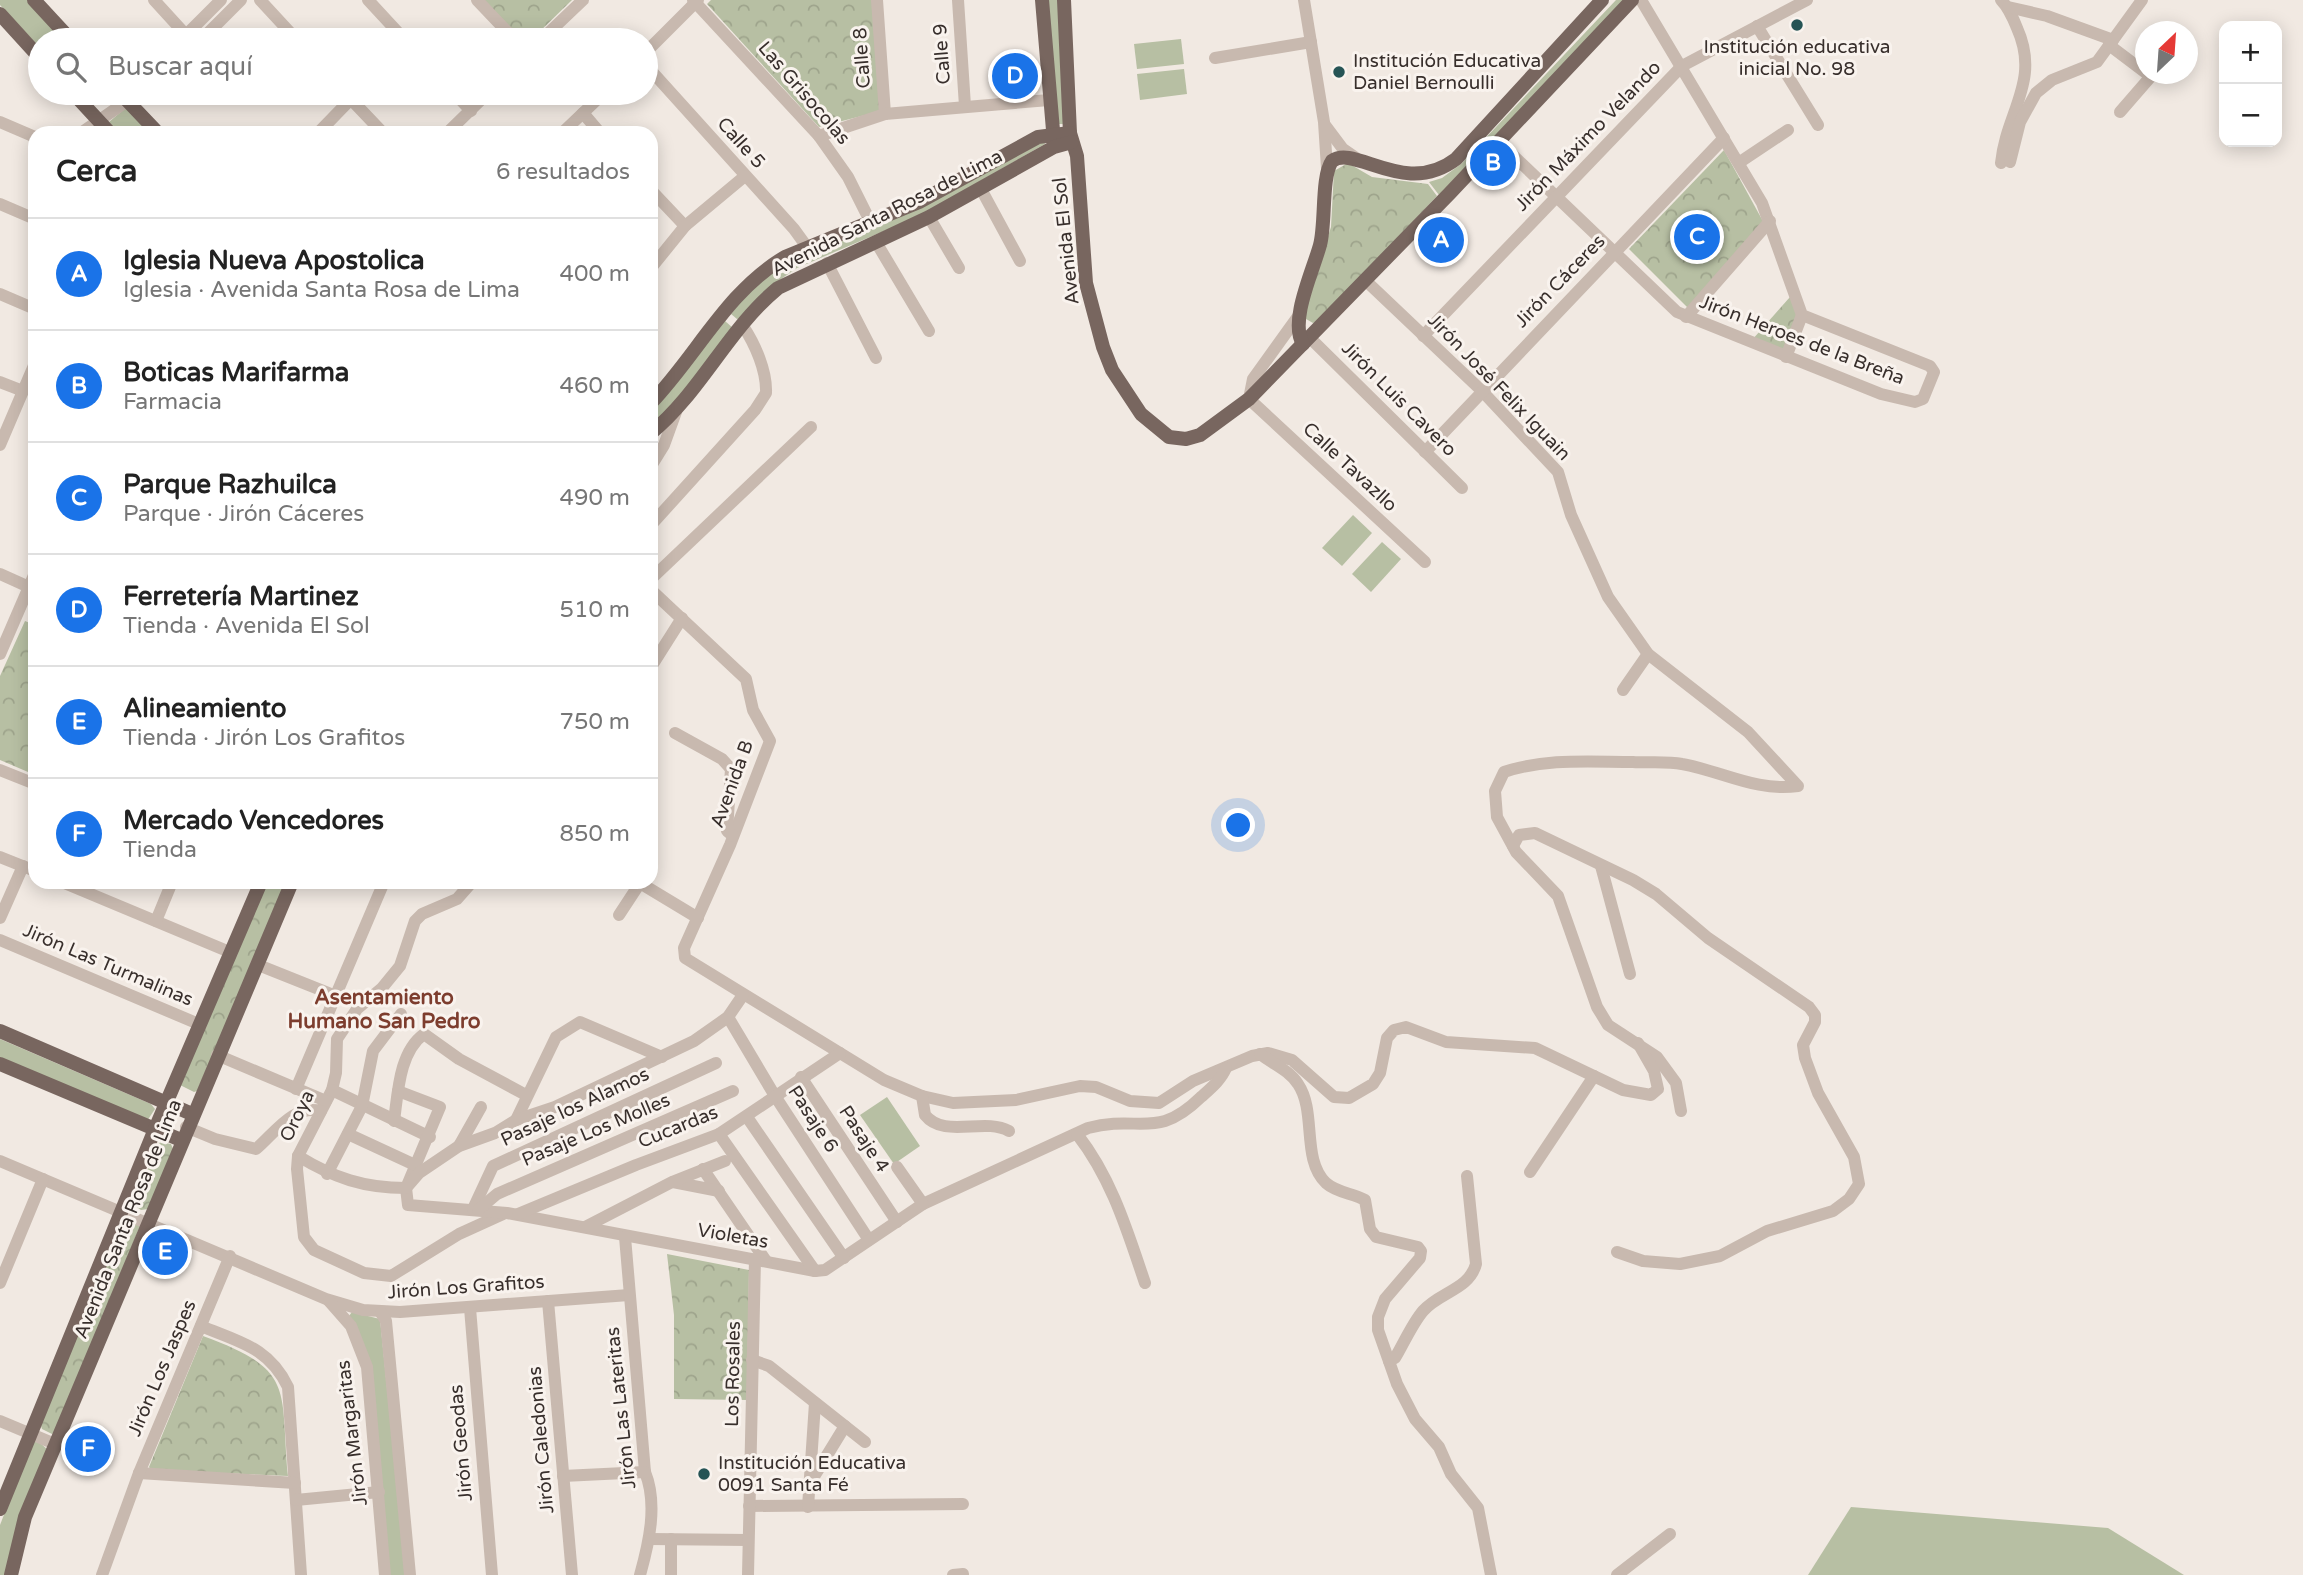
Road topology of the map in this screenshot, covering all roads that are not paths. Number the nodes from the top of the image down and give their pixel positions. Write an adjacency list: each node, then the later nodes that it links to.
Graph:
1 (34, 0): 23 (main road)
2 (154, 0): 24 (street)
3 (221, 0): 25 (street)
4 (241, 0): 26 (street)
5 (260, 0): 27 (street)
6 (368, 0): 28 (street)
7 (477, 0): 29 (street)
8 (583, 0): 30 (street)
9 (877, 0): 53 (street, Calle 8)
10 (958, 0): 49 (street, Calle 9)
11 (1042, 0): 40 (main road)
12 (1064, 0): 70 (main road, Avenida El Sol)
13 (1304, 0): 32 (street)
14 (1602, 0): 73 (main road)
15 (1632, 0): 72 (main road)
16 (1641, 0): 37 (street)
17 (1807, 0): 22 (street, Jirón Máximo Velando)
18 (2142, 0): 33 (street)
19 (696, 1): 31 (street); 69 (street, Las Grisocolas)
20 (2004, 3): 33 (street); 33 (street)
21 (0, 14): 34 (main road)
22 (1757, 26): 37 (street, Jirón Máximo Velando); 57 (street)
23 (60, 28)
24 (176, 28)
25 (194, 28)
26 (213, 28)
27 (286, 28)
28 (394, 28)
29 (504, 28)
30 (554, 28)
31 (658, 40)
32 (1311, 42): 35 (street); 56 (street)
33 (2111, 42): 36 (street)
34 (28, 45)
35 (1215, 58)
36 (2135, 62)
37 (1682, 66): 71 (street); 78 (street, Jirón Máximo Velando)
38 (658, 78): 76 (street, Calle 5)
39 (2141, 84): 51 (street)
40 (1049, 100): 49 (street); 68 (main road)
41 (84, 105): 55 (main road)
42 (116, 105): 55 (street)
43 (134, 105): 60 (main road)
44 (341, 105): 61 (street)
45 (357, 105): 62 (street)
46 (465, 105): 50 (street)
47 (477, 105): 50 (street)
48 (591, 105): 52 (street)
49 (965, 106): 53 (street)
50 (471, 111): 63 (street)
51 (2120, 112)
52 (583, 113): 64 (street); 65 (street)
53 (885, 114): 69 (street)
54 (0, 121): 67 (street)
55 (100, 122): 58 (street); 59 (main road)
56 (1324, 122): 73 (street); 75 (street)
57 (1818, 125)
58 (93, 126)
59 (104, 126)
60 (152, 126)
61 (324, 126)
62 (376, 126)
63 (455, 126)
64 (569, 126)
65 (594, 126)
66 (1788, 130): 74 (street)
67 (28, 134)
68 (1053, 134): 70 (main road, Avenida Santa Rosa de Lima); 77 (main road, Avenida Santa Rosa de Lima); 84 (main road, Avenida Santa Rosa de Lima)
69 (819, 136): 84 (street, Las Grisocolas)
70 (1071, 137): 111 (main road, Avenida El Sol)
71 (1724, 138): 74 (street); 88 (street, Jirón Cáceres)
72 (1498, 141): 78 (street, Jirón Heroes de la Breña); 93 (main road)
73 (1356, 159): 75 (main road)
74 (1740, 162): 83 (street)
75 (1327, 169): 97 (main road)
76 (745, 176): 85 (street); 87 (street, Calle 5)
77 (981, 189): 82 (main road, Avenida Santa Rosa de Lima); 90 (street)
78 (1555, 196): 88 (street, Jirón Heroes de la Breña); 102 (street, Jirón Máximo Velando)
79 (658, 197): 85 (street)
80 (0, 204): 81 (street)
81 (28, 216)
82 (929, 217): 86 (main road, Avenida Santa Rosa de Lima); 92 (street)
83 (1770, 221): 98 (street); 99 (street)
84 (871, 223): 87 (main road, Avenida Santa Rosa de Lima)
85 (685, 226): 89 (street)
86 (876, 242): 91 (main road, Avenida Santa Rosa de Lima); 101 (street)
87 (807, 247): 96 (main road, Avenida Santa Rosa de Lima)
88 (1615, 252): 99 (street, Jirón Heroes de la Breña); 109 (street, Jirón Cáceres)
89 (658, 259)
90 (1020, 261)
91 (827, 263): 100 (main road, Avenida Santa Rosa de Lima); 105 (street)
92 (960, 268)
93 (1365, 280): 102 (street, Jirón José Felix Iguain); 103 (main road)
94 (0, 294): 95 (street)
95 (28, 306)
96 (722, 314): 100 (main road); 110 (main road, Avenida Santa Rosa de Lima)
97 (1299, 315): 103 (main road); 111 (street)
98 (1802, 315): 104 (street); 104 (street, Jirón Heroes de la Breña)
99 (1686, 317): 104 (street, Jirón Heroes de la Breña)
100 (743, 326): 112 (main road, Avenida Santa Rosa de Lima); 119 (street)
101 (929, 331)
102 (1423, 336): 109 (street, Jirón José Felix Iguain)
103 (1306, 340): 111 (main road); 116 (street, Jirón Luis Cavero)
104 (1786, 357)
105 (876, 358)
106 (28, 379): 108 (street)
107 (0, 382): 108 (street)
108 (23, 391): 115 (street)
109 (1482, 391): 116 (street, Jirón Cáceres); 128 (street, Jirón José Felix Iguain)
110 (658, 395)
111 (1249, 399): 120 (street, Calle Tavazllo)
112 (676, 412): 113 (main road, Avenida Santa Rosa de Lima); 117 (street)
113 (658, 427)
114 (811, 427): 121 (street)
115 (0, 445)
116 (1424, 452): 118 (street, Jirón Luis Cavero)
117 (658, 455)
118 (1462, 488)
119 (658, 517)
120 (1425, 562)
121 (658, 572)
122 (0, 575): 123 (street)
123 (28, 587)
124 (28, 589): 127 (street)
125 (658, 596): 126 (street, Avenida B)
126 (682, 618): 129 (street); 134 (street, Avenida B)
127 (0, 654)
128 (1648, 654): 130 (street); 135 (street, Jirón José Felix Iguain)
129 (658, 656)
130 (1623, 690)
131 (675, 733): 134 (street)
132 (0, 769): 133 (street)
133 (28, 781)
134 (733, 836): 150 (street, Avenida B)
135 (1513, 846): 137 (street); 162 (street)
136 (0, 857): 138 (street)
137 (1601, 866): 155 (street); 216 (street)
138 (28, 868)
139 (28, 870): 149 (street)
140 (79, 889): 151 (street)
141 (169, 889): 151 (street)
142 (258, 889): 153 (main road, Avenida Santa Rosa de Lima)
143 (289, 889): 154 (main road, Avenida Santa Rosa de Lima)
144 (381, 889): 157 (street)
145 (466, 889): 178 (street, Oroya)
146 (636, 889): 148 (street)
147 (650, 889): 150 (street)
148 (619, 915)
149 (0, 918)
150 (698, 918): 156 (street, Avenida B)
151 (156, 921): 153 (street)
152 (0, 940): 160 (street, Jirón Las Turmalinas)
153 (232, 953): 160 (main road, Avenida Santa Rosa de Lima)
154 (256, 964): 157 (street); 165 (main road, Avenida Santa Rosa de Lima)
155 (1630, 974)
156 (743, 995): 159 (street); 163 (street)
157 (335, 996): 172 (street)
158 (401, 1014): 180 (street)
159 (728, 1017): 166 (street); 176 (street, Pasaje 6)
160 (201, 1025): 179 (main road, Avenida Santa Rosa de Lima)
161 (0, 1031): 179 (main road)
162 (1637, 1043): 170 (street); 182 (street)
163 (840, 1053): 171 (street, Cucardas); 177 (street)
164 (1260, 1054): 169 (street); 170 (street); 230 (street)
165 (216, 1055): 172 (street); 186 (main road, Avenida Santa Rosa de Lima)
166 (662, 1057): 175 (street); 184 (street)
167 (716, 1063): 208 (street, Pasaje los Alamos)
168 (0, 1064): 187 (main road)
169 (1226, 1068): 177 (street); 191 (street)
170 (1594, 1076): 200 (street)
171 (801, 1077): 176 (street, Cucardas); 212 (street, Pasaje 4)
172 (296, 1089): 178 (street)
173 (398, 1091): 175 (street); 185 (street); 192 (street)
174 (733, 1091): 208 (street, Pasaje Los Molles)
175 (526, 1095): 184 (street)
176 (775, 1096): 183 (street, Cucardas); 215 (street, Pasaje 6)
177 (922, 1096): 188 (street)
178 (326, 1101): 180 (street); 186 (street); 194 (street, Oroya)
179 (166, 1103): 186 (main road); 187 (main road, Avenida Santa Rosa de Lima)
180 (362, 1106): 185 (street); 189 (street)
181 (481, 1107): 193 (street)
182 (1681, 1111)
183 (747, 1116): 190 (street, Cucardas); 218 (street)
184 (516, 1120): 193 (street)
185 (394, 1121): 192 (street)
186 (186, 1127): 187 (main road); 211 (main road, Avenida Santa Rosa de Lima)
187 (156, 1129): 209 (main road, Avenida Santa Rosa de Lima)
188 (1009, 1130)
189 (348, 1134): 197 (street); 201 (street)
190 (719, 1134): 210 (street, Cucardas); 220 (street)
191 (1077, 1134): 207 (street); 222 (street)
192 (430, 1137): 197 (street)
193 (459, 1146): 205 (street)
194 (298, 1156): 201 (street); 210 (street, Oroya)
195 (0, 1161): 203 (street, Jirón Los Grafitos)
196 (724, 1161): 199 (street)
197 (415, 1165): 205 (street)
198 (897, 1167): 207 (street)
199 (704, 1170): 204 (street); 206 (street)
200 (1530, 1172)
201 (327, 1174): 205 (street)
202 (1467, 1176): 230 (street)
203 (43, 1179): 209 (street, Jirón Los Grafitos); 221 (street)
204 (672, 1182): 206 (street); 213 (street)
205 (406, 1188): 208 (street, Violetas)
206 (719, 1191): 219 (street)
207 (923, 1204): 212 (street)
208 (476, 1210): 210 (street, Violetas)
209 (122, 1211): 211 (street, Jirón Los Grafitos); 234 (main road, Avenida Santa Rosa de Lima)
210 (512, 1214): 213 (street, Violetas)
211 (148, 1222): 217 (street, Jirón Los Grafitos); 236 (main road, Avenida Santa Rosa de Lima)
212 (897, 1222): 215 (street)
213 (585, 1227): 214 (street, Violetas)
214 (625, 1237): 219 (street, Violetas); 223 (street, Jirón Las Lateritas)
215 (869, 1240): 218 (street)
216 (1617, 1252)
217 (230, 1256): 224 (street, Jirón Los Grafitos); 228 (street, Jirón Los Jaspes)
218 (844, 1258): 220 (street)
219 (761, 1260): 220 (street, Violetas); 229 (street, Los Rosales)
220 (815, 1271)
221 (0, 1283)
222 (1144, 1283)
223 (629, 1295): 225 (street, Jirón Los Grafitos); 237 (street, Jirón Las Lateritas)
224 (326, 1299): 227 (street, Jirón Los Grafitos); 242 (street, Jirón Margaritas)
225 (548, 1301): 226 (street, Jirón Los Grafitos); 239 (street, Jirón Caledonias)
226 (470, 1308): 227 (street, Jirón Los Grafitos); 257 (street, Jirón Geodas)
227 (381, 1312): 256 (street)
228 (201, 1326): 238 (street, Jirón Los Jaspes); 240 (street)
229 (752, 1360): 231 (street); 245 (street, Los Rosales)
230 (1389, 1362): 262 (street)
231 (815, 1403): 233 (street); 241 (street)
232 (0, 1421): 234 (street)
233 (845, 1426): 235 (street); 241 (street)
234 (30, 1434): 236 (street); 247 (main road, Avenida Santa Rosa de Lima)
235 (865, 1442)
236 (55, 1444): 252 (main road, Avenida Santa Rosa de Lima)
237 (645, 1472): 239 (street); 249 (street, Jirón Las Lateritas)
238 (139, 1473): 240 (street); 253 (street, Jirón Los Jaspes)
239 (563, 1476): 258 (street, Jirón Caledonias)
240 (295, 1483): 243 (street)
241 (809, 1483): 246 (street)
242 (379, 1492): 243 (street); 255 (street, Jirón Margaritas)
243 (296, 1500): 254 (street)
244 (963, 1504): 246 (street)
245 (749, 1506): 246 (street); 251 (street, Los Rosales)
246 (808, 1507)
247 (0, 1509)
248 (1670, 1534): 263 (street)
249 (650, 1539): 250 (street); 259 (street, Jirón Las Lateritas)
250 (671, 1539): 251 (street); 260 (street)
251 (748, 1540): 261 (street, Los Rosales)
252 (11, 1575)
253 (102, 1575)
254 (301, 1575)
255 (385, 1575)
256 (410, 1575)
257 (492, 1575)
258 (572, 1575)
259 (640, 1575)
260 (671, 1575)
261 (748, 1575)
262 (1491, 1575)
263 (1617, 1575)

